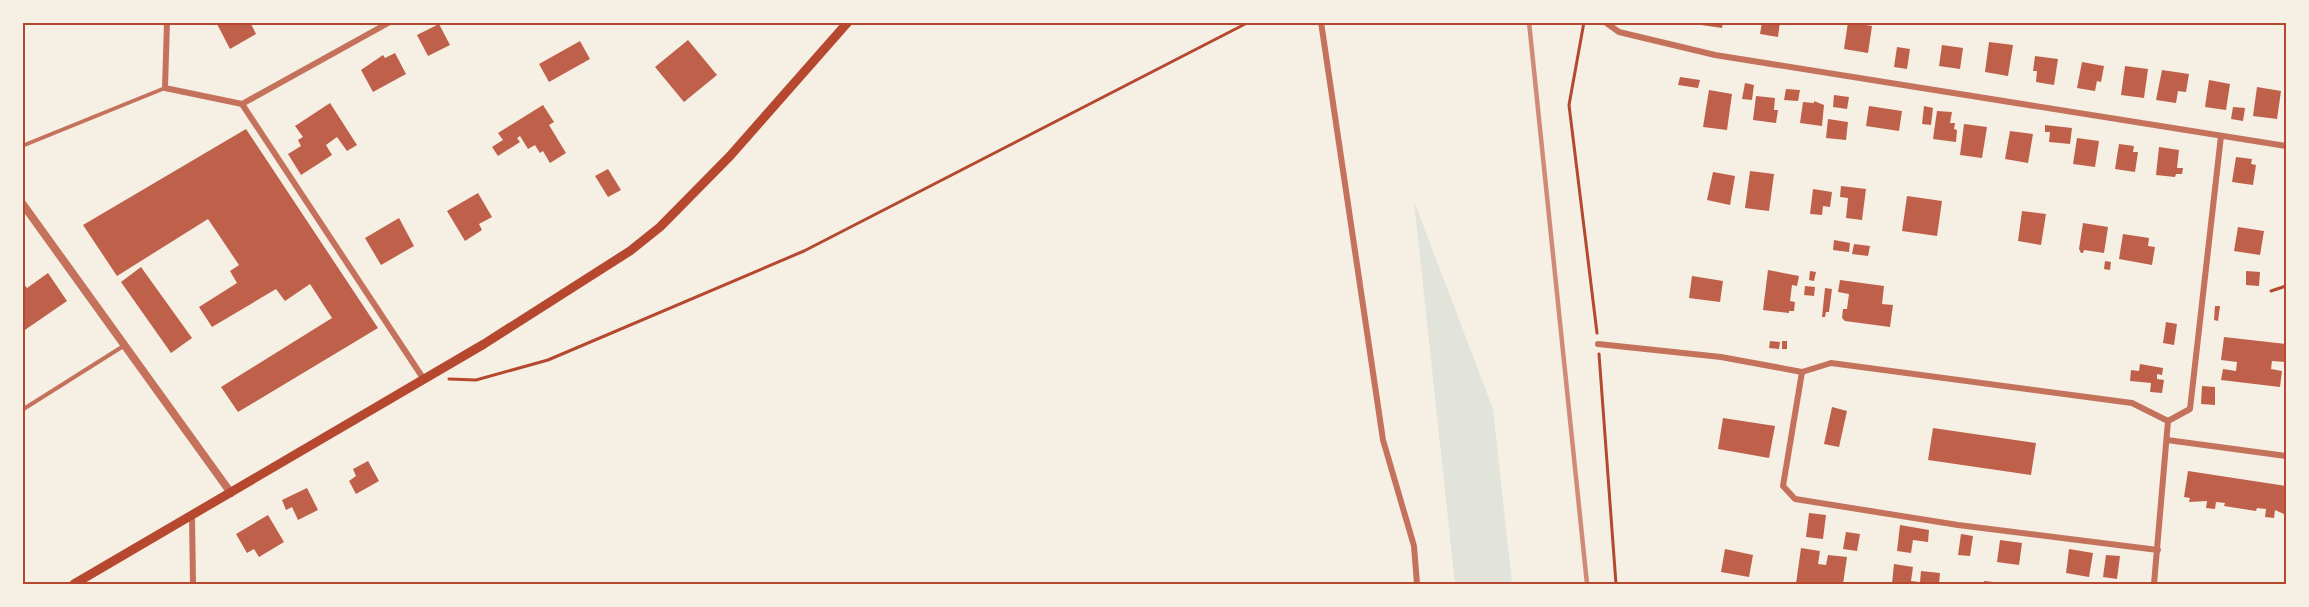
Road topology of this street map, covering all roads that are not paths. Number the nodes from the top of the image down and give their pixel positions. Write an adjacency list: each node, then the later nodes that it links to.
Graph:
1 (167, 22): 6 (street)
2 (390, 22): 7 (street)
3 (848, 22): 15 (main road)
4 (1321, 22): 25 (street)
5 (1605, 22): 8 (street)
6 (165, 88): 7 (street); 9 (lane)
7 (242, 104): 15 (street)
8 (2222, 136): 10 (street); 17 (street)
9 (22, 146)
10 (2286, 146)
11 (22, 202): 12 (street)
12 (126, 344): 16 (lane); 20 (street)
13 (1598, 344): 14 (street)
14 (1802, 372): 17 (street); 22 (street)
15 (423, 378): 20 (main road)
16 (22, 410)
17 (2168, 421): 18 (street)
18 (2167, 440): 19 (street); 22 (street)
19 (2286, 456)
20 (231, 494): 21 (main road)
21 (192, 516): 23 (main road); 24 (street)
22 (2158, 549): 26 (street)
23 (74, 585)
24 (193, 585)
25 (1417, 585)
26 (2154, 585)

